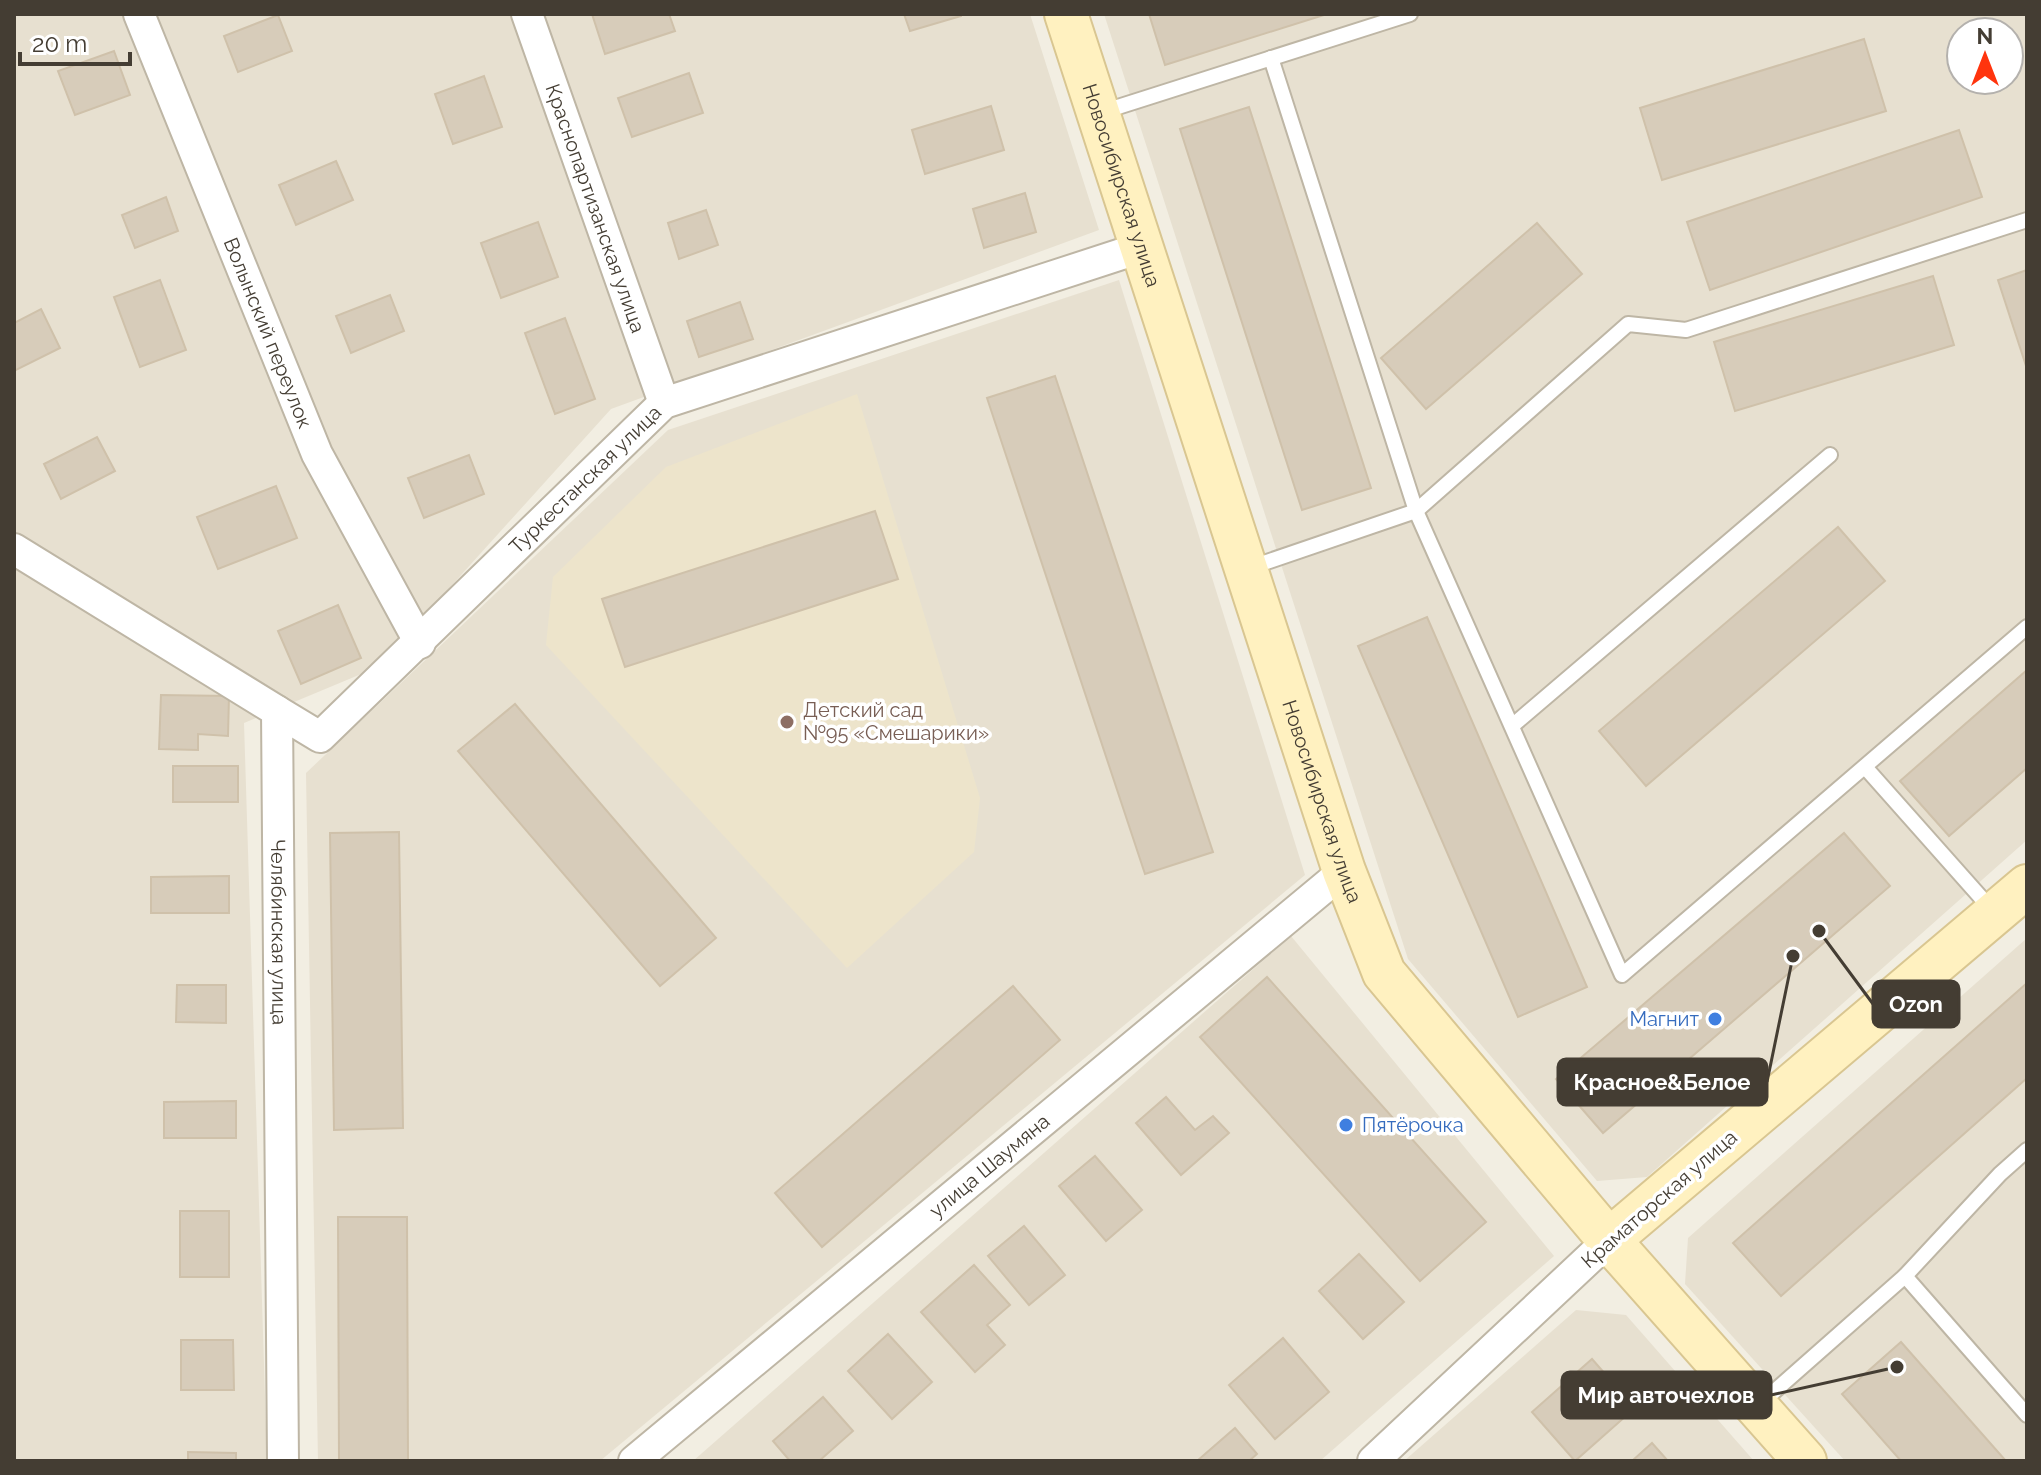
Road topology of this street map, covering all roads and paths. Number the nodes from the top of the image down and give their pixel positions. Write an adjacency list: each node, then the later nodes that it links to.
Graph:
1 (139, 14): 15 (street, Волынский переулок)
2 (527, 14): 9 (street, Краснопартизанская улица)
3 (1066, 14): 6 (main road, Новосибирская улица)
4 (1401, 15): 5 (lane)
5 (1271, 58): 6 (lane); 11 (lane)
6 (1098, 114): 8 (main road, Новосибирская улица)
7 (2027, 220): 11 (lane)
8 (1140, 248): 9 (street, Туркестанская улица); 13 (main road, Новосибирская улица)
9 (664, 403): 15 (street, Туркестанская улица)
10 (1830, 455): 17 (lane)
11 (1416, 511): 13 (lane); 17 (lane)
12 (14, 549): 16 (street)
13 (1245, 569): 19 (main road, Новосибирская улица)
14 (2027, 627): 18 (lane)
15 (420, 643): 16 (street, Туркестанская улица)
16 (277, 711): 27 (street, Челябинская улица)
17 (1512, 726): 18 (lane)
18 (1865, 767): 21 (lane)
19 (1344, 871): 23 (main road, Новосибирская улица); 28 (street, улица Шаумяна)
20 (2027, 886): 21 (main road, Краматорская улица)
21 (1995, 913): 23 (main road, Краматорская улица)
22 (2027, 1150): 24 (lane)
23 (1609, 1240): 25 (main road, Новосибирская улица); 29 (street, Краматорская улица)
24 (1905, 1276): 25 (lane); 26 (lane)
25 (1757, 1406): 30 (main road, Новосибирская улица)
26 (2027, 1415)
27 (283, 1461)
28 (634, 1461)
29 (1373, 1461)
30 (1805, 1461)

